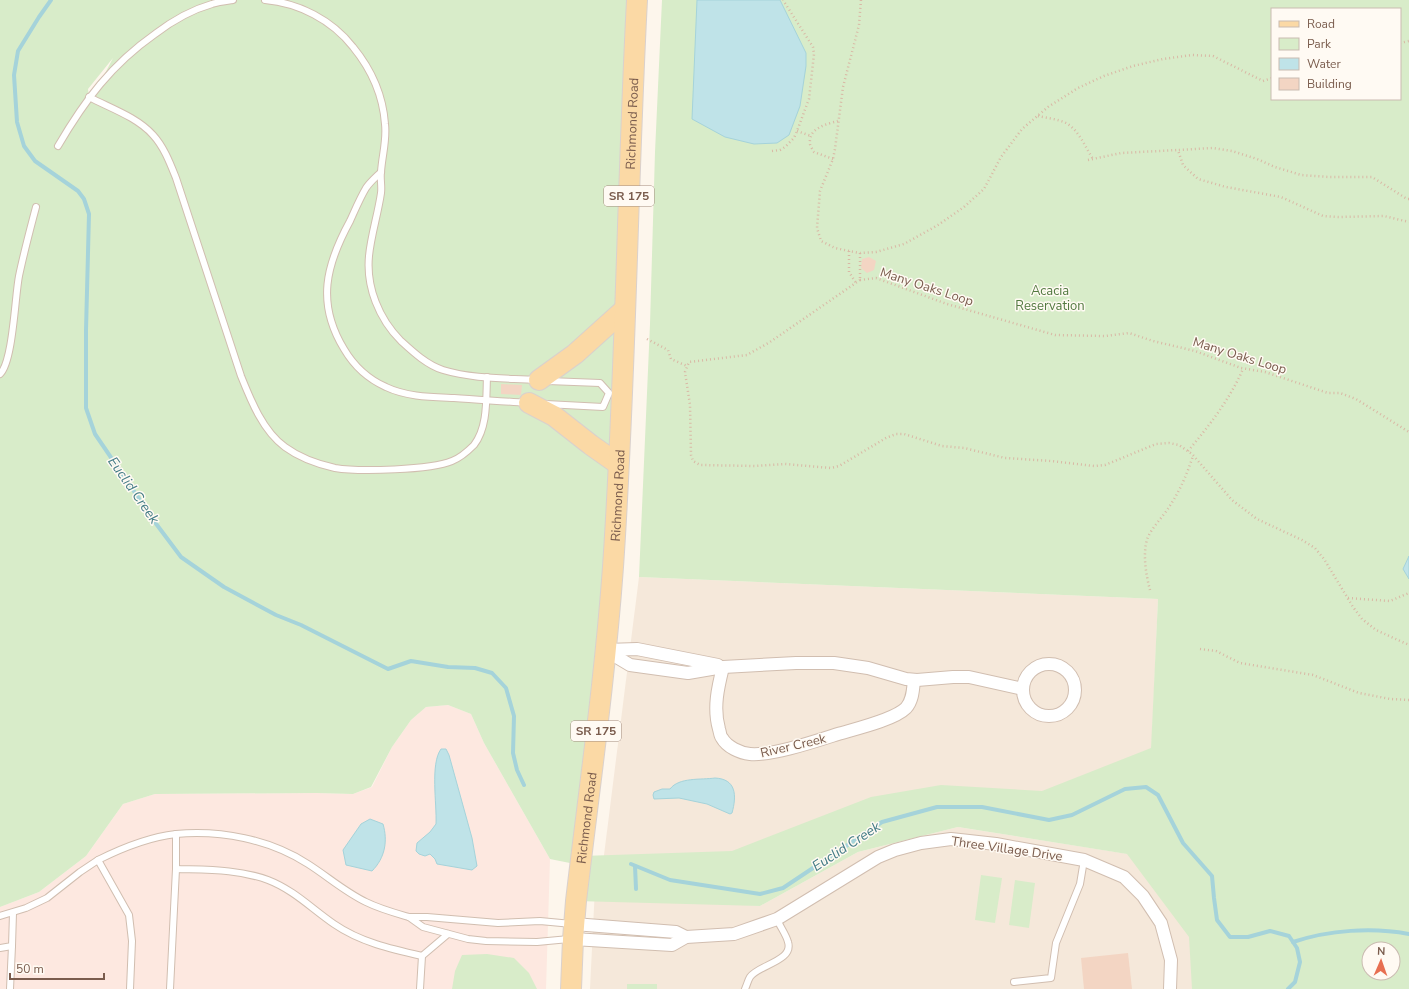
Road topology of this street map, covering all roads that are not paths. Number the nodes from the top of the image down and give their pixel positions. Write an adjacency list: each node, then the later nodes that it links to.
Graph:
1 (233, 0): 4 (lane)
2 (265, 0): 6 (lane)
3 (637, 0): 8 (main road, Richmond Road / SR 175)
4 (89, 97): 5 (lane); 12 (lane)
5 (58, 146)
6 (380, 172): 10 (lane); 12 (lane)
7 (36, 207): 9 (lane)
8 (625, 308): 11 (main road); 14 (main road, Richmond Road / SR 175)
9 (0, 374)
10 (488, 377): 11 (lane); 12 (lane)
11 (540, 380): 13 (lane)
12 (486, 400): 13 (lane)
13 (529, 403): 14 (main road)
14 (618, 464): 15 (main road, Richmond Road / SR 175)
15 (605, 650): 16 (street); 27 (main road, Richmond Road / SR 175)
16 (723, 667): 17 (street); 17 (street, River Creek)
17 (914, 680): 18 (street)
18 (1023, 689): 18 (street)
19 (176, 834): 20 (lane); 22 (lane); 25 (lane)
20 (98, 860): 23 (lane); 34 (lane)
21 (1084, 860): 26 (street, Three Village Drive); 32 (lane); 39 (street, Three Village Drive)
22 (176, 869): 31 (lane); 35 (lane)
23 (12, 912): 24 (lane); 29 (lane)
24 (0, 916)
25 (409, 917): 27 (lane); 28 (lane)
26 (777, 919): 27 (street, Three Village Drive); 38 (lane)
27 (574, 932): 28 (lane); 37 (main road, Richmond Road / SR 175)
28 (448, 934): 31 (lane)
29 (12, 946): 30 (lane); 33 (lane)
30 (0, 948)
31 (422, 956): 36 (lane)
32 (1014, 982)
33 (10, 989)
34 (130, 989)
35 (170, 989)
36 (420, 989)
37 (571, 989)
38 (745, 989)
39 (1170, 989)

